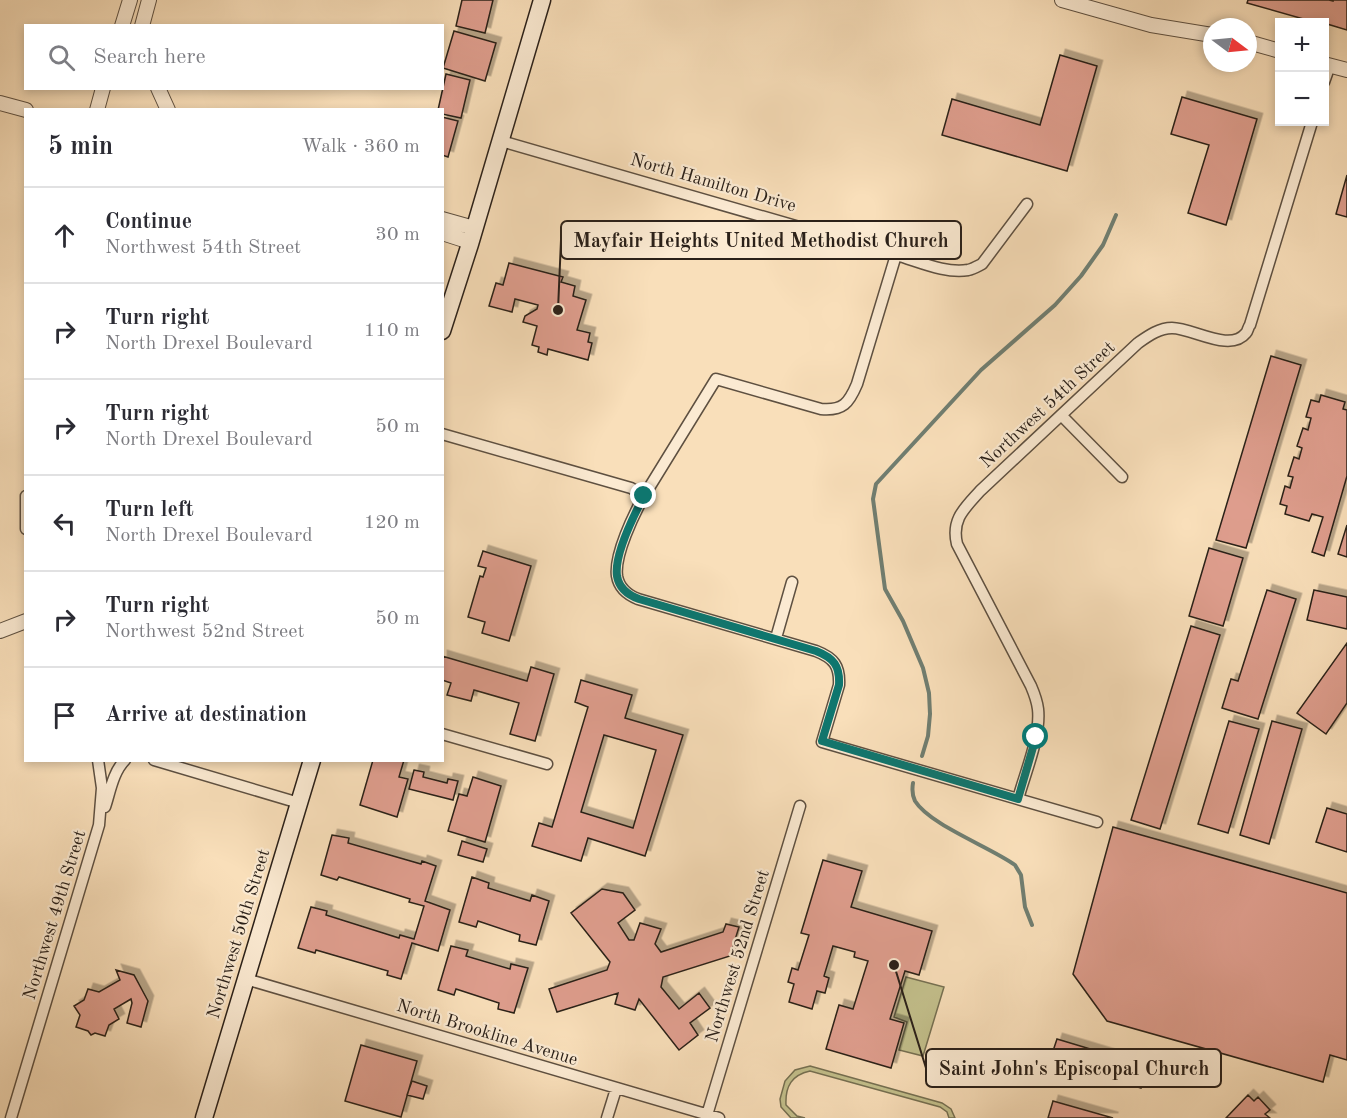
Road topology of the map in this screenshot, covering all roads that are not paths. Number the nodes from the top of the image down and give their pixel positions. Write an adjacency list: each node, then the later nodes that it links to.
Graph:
1 (130, 0): 5 (street)
2 (149, 0): 6 (street)
3 (542, 0): 19 (main road)
4 (1062, 0): 7 (street)
5 (123, 24)
6 (143, 24)
7 (1203, 34)
8 (1257, 45): 9 (street)
9 (1275, 50)
10 (1329, 66): 11 (street)
11 (1347, 70)
12 (102, 90): 15 (street)
13 (159, 90): 16 (street)
14 (0, 103): 17 (street)
15 (98, 108)
16 (167, 108)
17 (24, 109)
18 (1311, 126): 26 (street, Northwest 54th Street)
19 (501, 141): 23 (main road); 24 (street, North Hamilton Drive)
20 (1027, 204): 24 (street, North Hamilton Drive)
21 (444, 220): 23 (street)
22 (444, 233): 23 (street)
23 (472, 235): 25 (main road)
24 (896, 255): 29 (street)
25 (444, 325)
26 (1061, 415): 28 (street); 40 (street, Northwest 54th Street)
27 (444, 435): 29 (street)
28 (1122, 477)
29 (644, 496): 33 (street)
30 (792, 582): 33 (street)
31 (24, 622): 32 (street)
32 (0, 631)
33 (776, 638): 40 (street)
34 (444, 735): 39 (street)
35 (98, 762): 44 (street, Northwest 49th Street)
36 (122, 762): 44 (street, Northwest 49th Street)
37 (161, 762): 41 (street)
38 (311, 762): 41 (main road, Northwest 50th Street)
39 (547, 764)
40 (1018, 799): 43 (street)
41 (299, 802): 45 (main road, Northwest 50th Street)
42 (800, 806): 47 (street, Northwest 52nd Street)
43 (1097, 822)
44 (99, 825): 48 (street, Northwest 49th Street)
45 (246, 979): 46 (street, North Brookline Avenue); 49 (main road, Northwest 50th Street)
46 (616, 1089): 47 (street, North Brookline Avenue); 50 (street)
47 (707, 1115): 51 (street, North Brookline Avenue)
48 (11, 1118)
49 (204, 1118)
50 (607, 1118)
51 (719, 1118)

